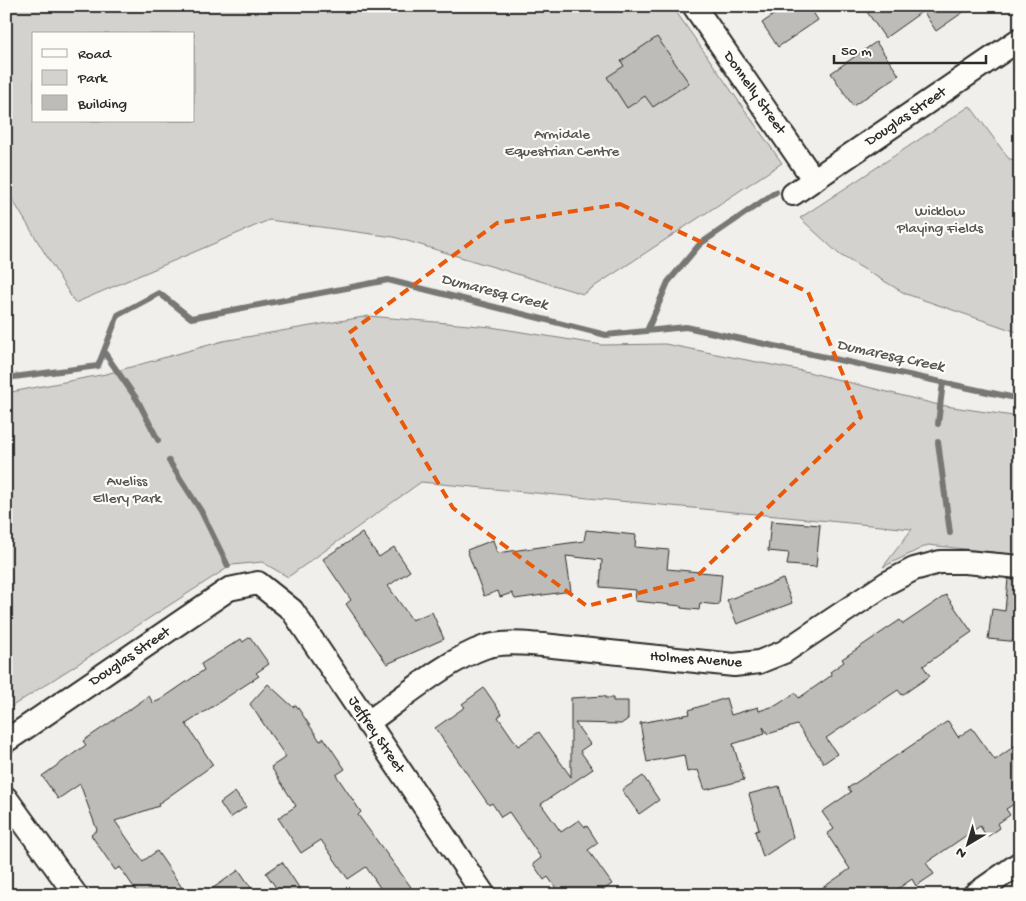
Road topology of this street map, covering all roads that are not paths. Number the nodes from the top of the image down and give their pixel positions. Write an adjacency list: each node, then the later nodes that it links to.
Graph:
1 (694, 6): 3 (street, Donnelly Street)
2 (1020, 39): 3 (street, Douglas Street)
3 (814, 180): 4 (street, Douglas Street)
4 (793, 194)
5 (1020, 567): 7 (street, Holmes Avenue)
6 (258, 583): 7 (street, Jeffrey Street); 8 (street, Douglas Street)
7 (367, 723): 12 (street, Jeffrey Street)
8 (6, 741)
9 (6, 798): 11 (street)
10 (1020, 863): 13 (street)
11 (76, 895)
12 (484, 895)
13 (974, 895)

